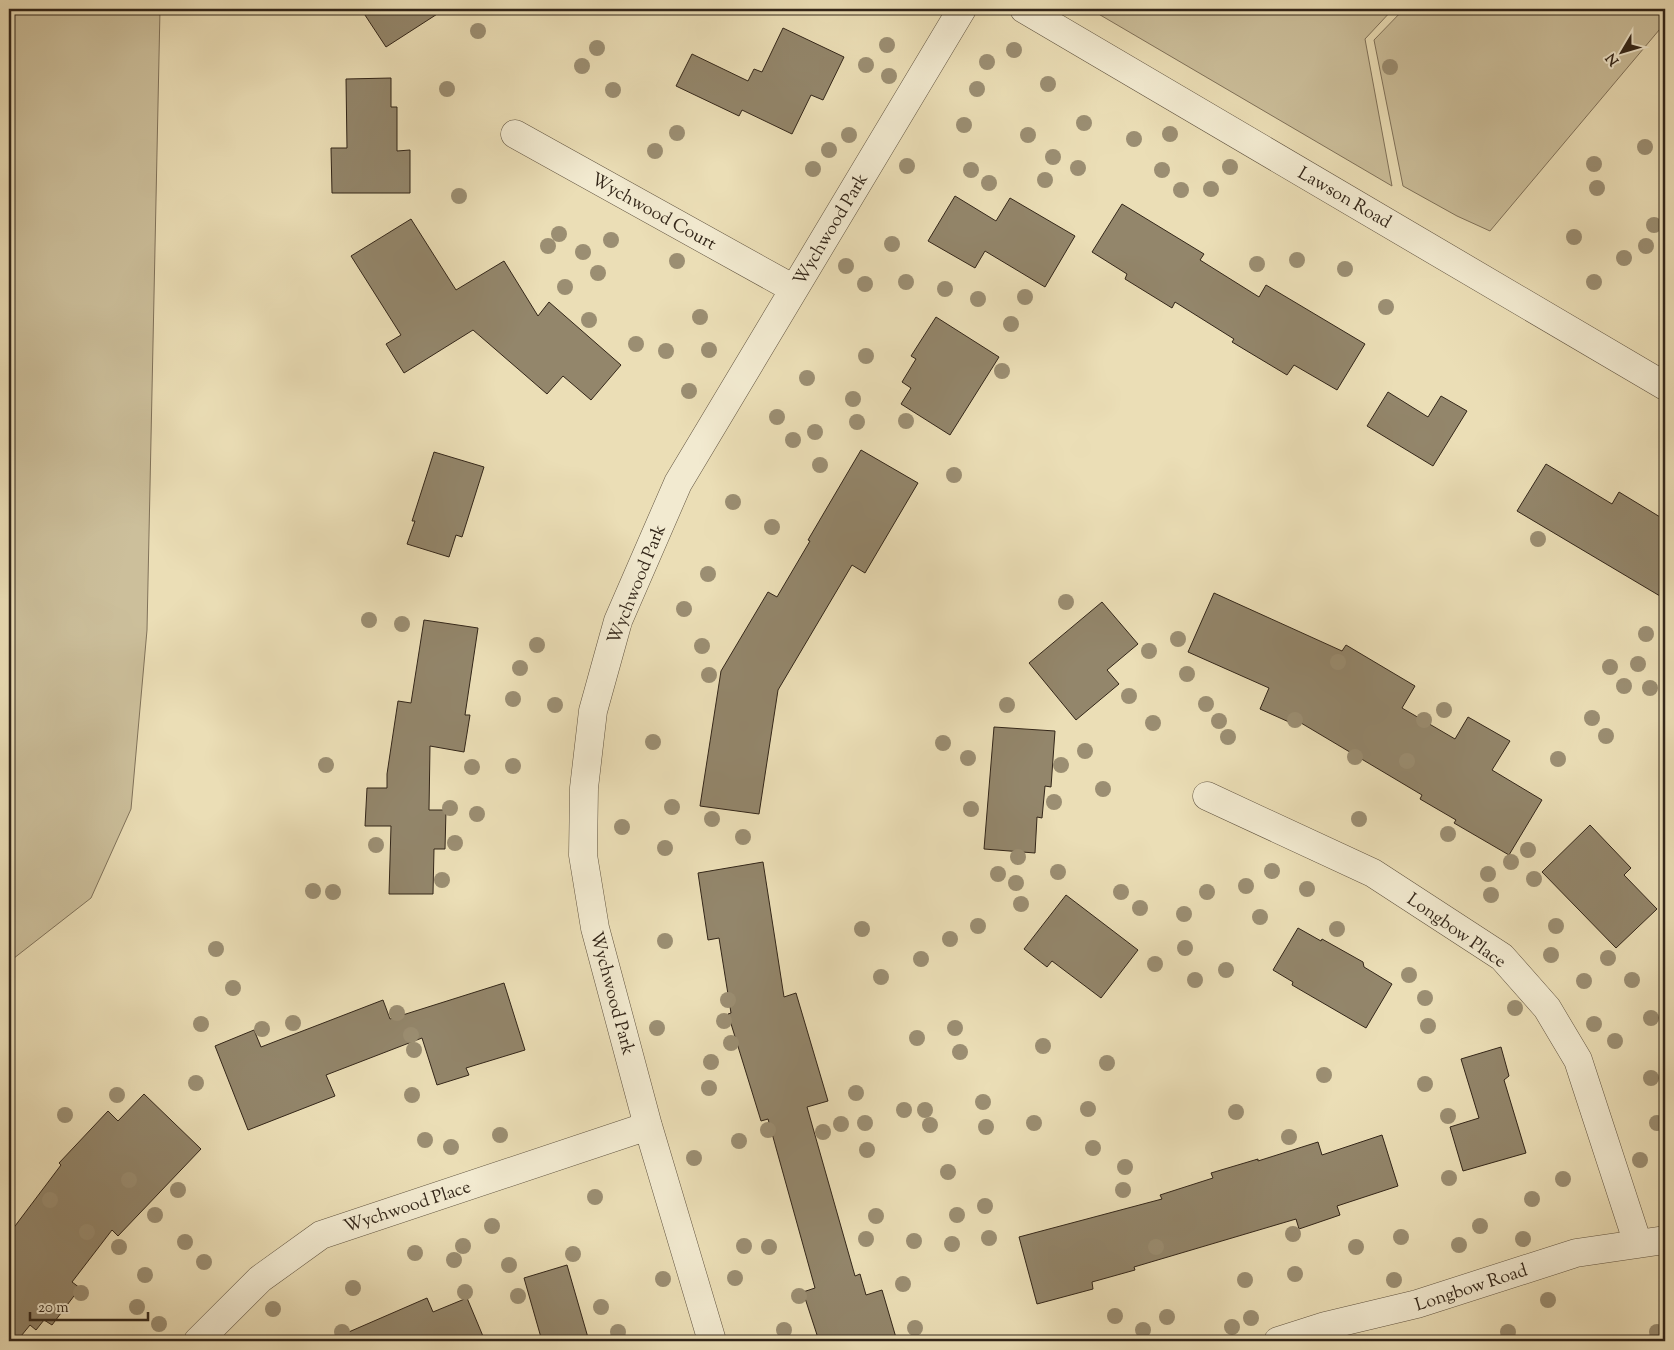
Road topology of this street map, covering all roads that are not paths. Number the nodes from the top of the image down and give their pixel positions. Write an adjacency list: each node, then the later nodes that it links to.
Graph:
1 (962, 9): 4 (street, Wychwood Park)
2 (1024, 9): 5 (street, Lawson Road)
3 (514, 134): 4 (street, Wychwood Court)
4 (794, 289): 7 (street, Wychwood Park)
5 (1665, 386)
6 (1207, 796): 9 (street, Longbow Place)
7 (648, 1126): 11 (street, Wychwood Place); 12 (street, Wychwood Park)
8 (1665, 1240): 9 (street, Longbow Road)
9 (1638, 1244): 10 (street, Longbow Road)
10 (1328, 1334): 13 (street, Longbow Road)
11 (198, 1341)
12 (712, 1341)
13 (1278, 1341)

